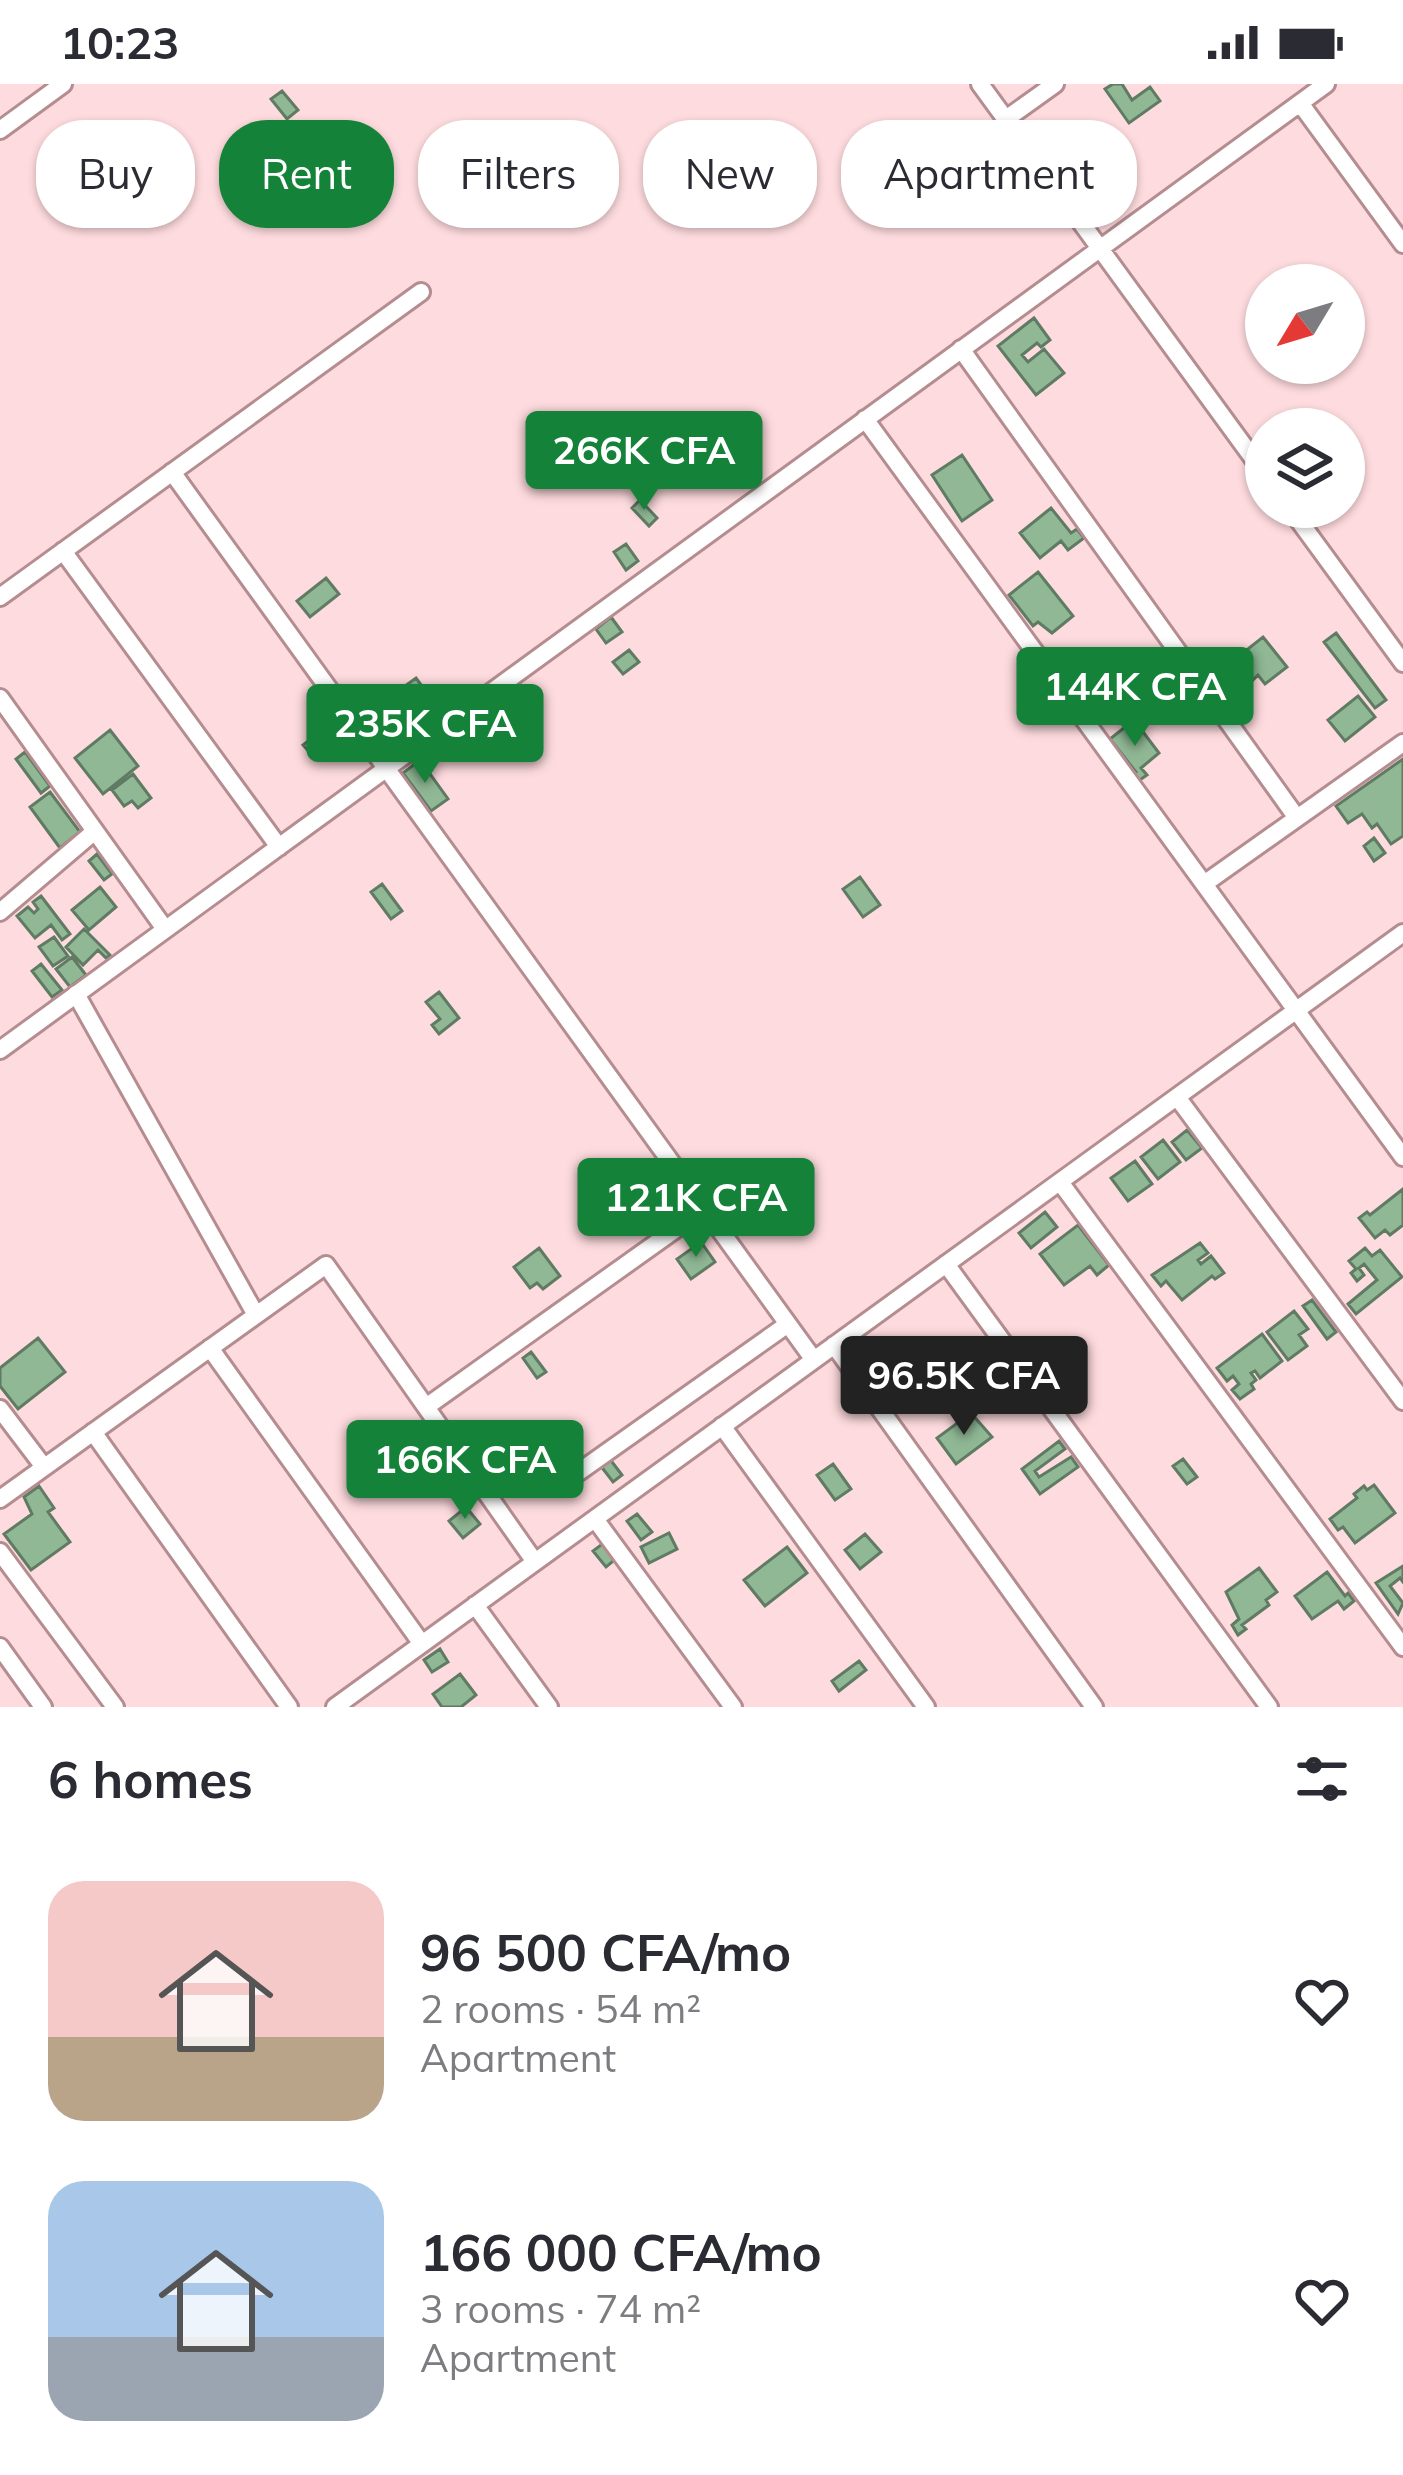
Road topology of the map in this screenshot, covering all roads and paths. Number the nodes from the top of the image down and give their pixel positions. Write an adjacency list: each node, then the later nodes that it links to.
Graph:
1 (63, 84): 7 (street)
2 (980, 84): 6 (street)
3 (1055, 84): 6 (street)
4 (1326, 84): 5 (street)
5 (1300, 103): 8 (street); 9 (street)
6 (1006, 119): 9 (street)
7 (0, 130)
8 (1403, 244)
9 (1100, 248): 11 (street); 13 (street)
10 (422, 292): 14 (street)
11 (961, 349): 12 (street); 23 (street)
12 (865, 419): 22 (street); 26 (street)
13 (1245, 447)
14 (172, 472): 16 (street); 22 (street)
15 (1304, 528): 18 (street)
16 (63, 551): 17 (street); 25 (street)
17 (0, 597)
18 (1403, 663)
19 (0, 698): 20 (street)
20 (7, 722): 24 (street)
21 (1403, 743): 23 (street)
22 (386, 768): 25 (street); 36 (street)
23 (1297, 818): 26 (street)
24 (95, 831): 27 (street); 28 (street)
25 (279, 847): 28 (street)
26 (1204, 884): 31 (street)
27 (0, 912)
28 (165, 929): 30 (street)
29 (1403, 933): 31 (street)
30 (76, 994): 32 (street); 38 (street)
31 (1296, 1011): 33 (street); 34 (street)
32 (0, 1050)
33 (1177, 1097): 35 (street); 43 (street)
34 (1403, 1157)
35 (1060, 1181): 37 (street); 57 (street)
36 (704, 1209): 39 (street); 44 (street)
37 (946, 1264): 40 (street); 66 (street)
38 (256, 1315): 41 (street); 44 (street)
39 (788, 1324): 42 (street); 49 (street)
40 (834, 1346): 42 (street); 65 (street)
41 (210, 1348): 47 (street); 55 (street)
42 (814, 1360): 46 (street)
43 (1403, 1401)
44 (426, 1407): 53 (street)
45 (0, 1408): 48 (street)
46 (722, 1426): 51 (street); 64 (street)
47 (93, 1432): 48 (street); 60 (street)
48 (44, 1467): 50 (street)
49 (576, 1474)
50 (0, 1499)
51 (595, 1519): 53 (street); 63 (street)
52 (0, 1552): 59 (street)
53 (535, 1562): 54 (street)
54 (475, 1606): 55 (street); 62 (street)
55 (422, 1644): 61 (street)
56 (0, 1647): 58 (street)
57 (1403, 1647)
58 (43, 1707)
59 (115, 1707)
60 (289, 1707)
61 (334, 1707)
62 (549, 1707)
63 (733, 1707)
64 (926, 1707)
65 (1094, 1707)
66 (1269, 1707)

